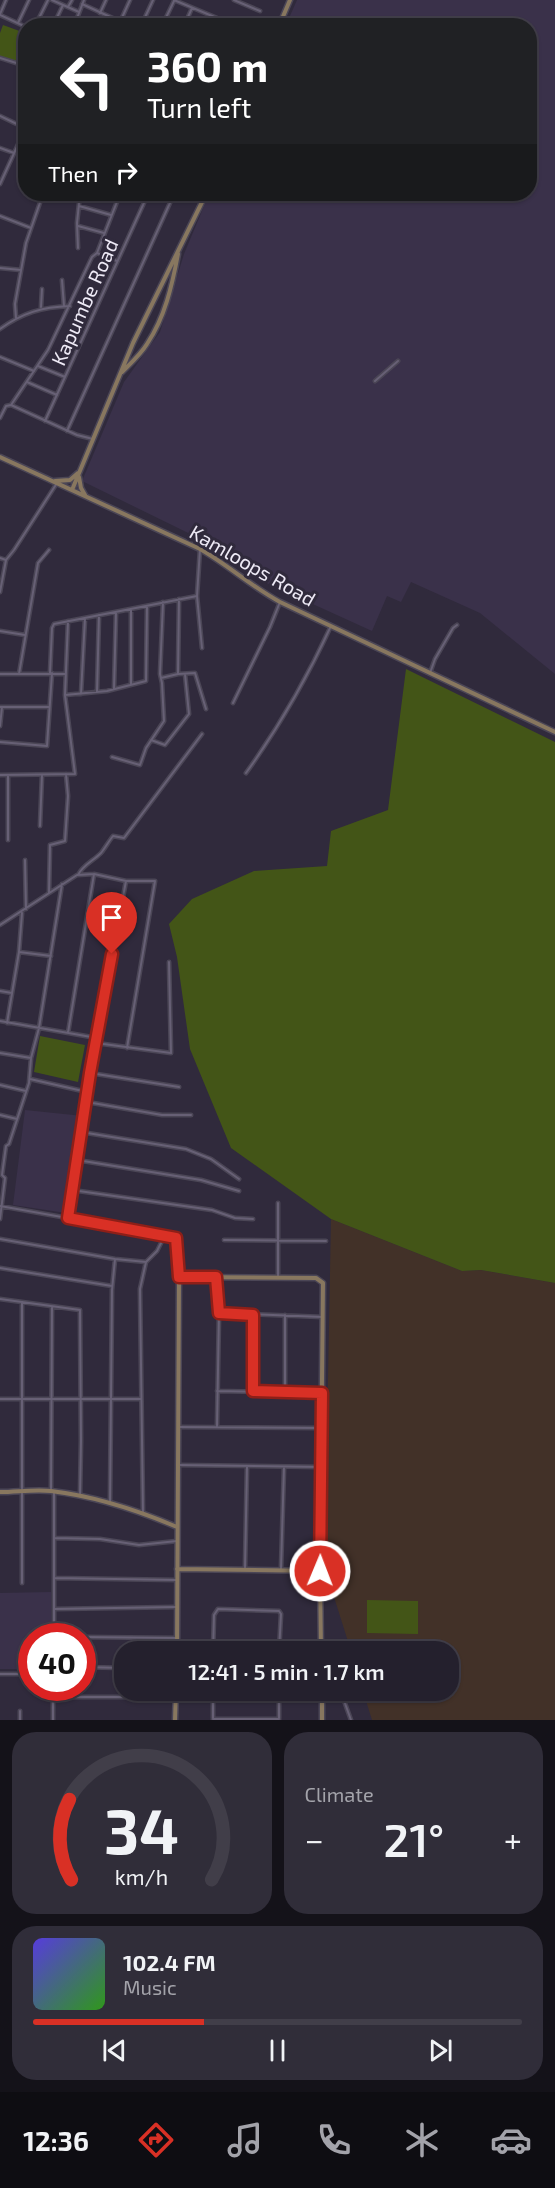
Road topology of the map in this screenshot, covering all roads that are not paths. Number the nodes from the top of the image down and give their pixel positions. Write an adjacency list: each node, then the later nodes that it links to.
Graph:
1 (6, 0): 19 (street)
2 (29, 0): 21 (street)
3 (52, 0): 13 (street); 22 (street)
4 (72, 0): 14 (street)
5 (84, 0): 12 (street)
6 (106, 0): 18 (street)
7 (130, 0): 26 (street)
8 (153, 0): 27 (street)
9 (175, 0): 15 (street); 28 (street)
10 (234, 0): 16 (street)
11 (290, 0): 31 (main road)
12 (82, 4): 17 (street); 18 (street)
13 (63, 5): 14 (street); 23 (street)
14 (68, 8): 17 (street)
15 (192, 8): 20 (street); 29 (street)
16 (260, 11)
17 (79, 12): 24 (street)
18 (100, 13): 25 (street)
19 (0, 15): 32 (street)
20 (212, 16): 30 (street)
21 (21, 18)
22 (40, 18)
23 (57, 18)
24 (77, 18)
25 (112, 18)
26 (121, 18)
27 (145, 18)
28 (166, 18)
29 (188, 18)
30 (217, 18)
31 (282, 18)
32 (18, 24)
33 (0, 58): 34 (street)
34 (18, 64)
35 (0, 116): 36 (street)
36 (18, 124)
37 (18, 144): 39 (street)
38 (0, 148): 39 (street)
39 (14, 153): 40 (street)
40 (0, 184)
41 (41, 201): 51 (street)
42 (79, 201): 47 (street)
43 (116, 201): 48 (street)
44 (145, 201): 56 (street, Kapumbe Road)
45 (171, 201): 78 (street)
46 (203, 201): 54 (main road)
47 (79, 206): 48 (street); 50 (street)
48 (111, 215): 52 (street)
49 (0, 216): 51 (street)
50 (78, 226): 52 (street); 53 (street)
51 (31, 228): 58 (street)
52 (104, 232): 55 (street)
53 (78, 248)
54 (180, 248): 70 (main road); 70 (main road)
55 (97, 253): 56 (street); 62 (street)
56 (117, 262): 71 (street, Kapumbe Road)
57 (0, 268): 58 (street)
58 (21, 270): 64 (street)
59 (62, 280): 61 (street)
60 (42, 289): 63 (street)
61 (64, 306): 62 (street); 63 (street)
62 (70, 306): 68 (street)
63 (41, 308): 64 (street)
64 (16, 318): 65 (street)
65 (0, 329)
66 (0, 357): 69 (street)
67 (398, 361): 72 (street)
68 (38, 366): 69 (street); 71 (street)
69 (34, 371): 73 (street)
70 (119, 376): 79 (main road)
71 (65, 377): 74 (street, Kapumbe Road)
72 (375, 381)
73 (27, 382): 74 (street); 75 (street)
74 (57, 395): 77 (street, Kapumbe Road)
75 (11, 405): 76 (street); 77 (street)
76 (0, 418)
77 (45, 421): 78 (street)
78 (67, 431): 79 (street)
79 (93, 439): 81 (main road)
80 (0, 457): 82 (main road, Kamloops Road)
81 (80, 470): 82 (main road); 84 (main road); 85 (main road)
82 (50, 480): 83 (main road, Kamloops Road)
83 (57, 483): 84 (main road, Kamloops Road); 89 (street)
84 (72, 490): 85 (main road, Kamloops Road)
85 (87, 497): 86 (main road, Kamloops Road)
86 (200, 549): 91 (street); 94 (main road, Kamloops Road)
87 (49, 550): 104 (street)
88 (0, 558): 89 (street)
89 (6, 560): 90 (street)
90 (0, 592)
91 (197, 596): 92 (street); 105 (street)
92 (179, 599): 93 (street); 111 (street)
93 (163, 602): 95 (street); 113 (street)
94 (280, 602): 102 (main road, Kamloops Road); 119 (street)
95 (147, 606): 96 (street); 114 (street)
96 (131, 609): 97 (street); 114 (street)
97 (116, 612): 98 (street); 115 (street)
98 (99, 615): 99 (street); 116 (street)
99 (84, 618): 100 (street); 117 (street)
100 (68, 621): 106 (street); 110 (street)
101 (457, 625): 107 (street)
102 (331, 626): 107 (main road, Kamloops Road); 129 (street)
103 (0, 631): 104 (street)
104 (25, 635): 109 (street)
105 (202, 648)
106 (51, 673): 109 (street); 110 (street); 121 (street)
107 (430, 673): 124 (main road, Kamloops Road)
108 (0, 674): 109 (street)
109 (19, 674)
110 (65, 674): 118 (street)
111 (178, 674): 112 (street); 113 (street)
112 (185, 674): 122 (street); 126 (street)
113 (161, 678): 126 (street)
114 (131, 684): 115 (street)
115 (114, 689): 116 (street)
116 (97, 692): 117 (street)
117 (81, 694): 118 (street)
118 (65, 695): 130 (street)
119 (233, 703)
120 (1, 707): 121 (street); 123 (street)
121 (49, 707): 127 (street)
122 (206, 709)
123 (0, 726)
124 (555, 732)
125 (202, 734): 138 (street)
126 (151, 740): 128 (street)
127 (0, 742)
128 (112, 757)
129 (246, 773)
130 (66, 774): 132 (street); 141 (street)
131 (8, 775): 132 (street); 133 (street); 135 (street)
132 (42, 775): 134 (street)
133 (0, 776)
134 (40, 826)
135 (8, 840)
136 (25, 860): 142 (street)
137 (94, 874): 138 (street); 139 (street); 153 (street)
138 (78, 875): 140 (street)
139 (126, 880): 154 (street); 156 (street)
140 (62, 884): 141 (street); 146 (street)
141 (49, 893): 142 (street)
142 (26, 909): 143 (street)
143 (22, 912): 144 (street); 145 (street)
144 (0, 925)
145 (19, 952): 146 (street); 149 (street)
146 (51, 956): 152 (street)
147 (169, 962): 156 (street)
148 (0, 991): 149 (street)
149 (12, 993): 151 (street)
150 (0, 1021): 151 (street)
151 (7, 1023): 152 (street)
152 (39, 1028): 153 (street); 158 (street)
153 (68, 1033): 154 (street)
154 (97, 1038): 155 (street)
155 (96, 1043): 156 (street); 159 (street)
156 (127, 1048)
157 (0, 1053): 158 (street)
158 (31, 1058): 160 (street)
159 (90, 1073): 162 (street); 164 (street)
160 (30, 1079): 163 (street); 164 (street)
161 (0, 1085): 163 (street)
162 (179, 1087)
163 (26, 1091): 168 (street)
164 (87, 1092): 165 (street)
165 (87, 1102): 166 (street); 169 (street)
166 (191, 1114)
167 (0, 1115): 168 (street)
168 (17, 1119): 171 (street)
169 (81, 1132): 172 (street); 174 (street)
170 (0, 1145): 171 (street)
171 (6, 1146): 173 (street)
172 (77, 1160): 175 (street); 176 (street)
173 (1, 1174): 178 (street)
174 (239, 1179)
175 (72, 1190): 179 (street); 181 (street)
176 (239, 1191)
177 (278, 1203): 184 (street)
178 (1, 1206): 179 (street); 180 (street)
179 (68, 1218): 182 (street)
180 (0, 1219)
181 (253, 1219)
182 (165, 1235): 188 (street); 190 (street)
183 (0, 1239): 187 (street)
184 (279, 1239): 185 (street); 186 (street); 192 (street)
185 (224, 1240)
186 (326, 1240)
187 (115, 1259): 188 (street); 193 (street)
188 (146, 1262): 210 (street)
189 (0, 1268): 193 (street)
190 (179, 1277): 191 (main road); 212 (main road)
191 (216, 1277): 192 (main road); 197 (street)
192 (278, 1278): 200 (main road)
193 (112, 1286): 205 (street)
194 (0, 1299): 195 (street)
195 (22, 1302): 196 (street); 207 (street)
196 (52, 1307): 208 (street); 209 (street)
197 (219, 1313): 198 (street); 201 (street)
198 (253, 1315): 199 (street); 202 (street)
199 (285, 1315): 200 (street); 203 (street)
200 (323, 1317): 204 (main road)
201 (217, 1391): 202 (street); 211 (street)
202 (253, 1391): 203 (street)
203 (285, 1391): 204 (street)
204 (322, 1393): 213 (main road)
205 (111, 1398): 209 (street); 210 (street); 222 (street)
206 (0, 1399): 207 (street)
207 (22, 1399): 208 (street); 220 (street)
208 (52, 1399): 209 (street); 218 (street)
209 (81, 1399): 221 (street)
210 (141, 1399): 223 (street)
211 (217, 1426): 212 (street); 213 (street)
212 (178, 1427): 214 (main road)
213 (321, 1428): 217 (main road)
214 (178, 1465): 215 (street); 224 (main road)
215 (247, 1466): 216 (street); 228 (street)
216 (284, 1467): 217 (street); 229 (street)
217 (321, 1467): 230 (main road)
218 (52, 1491): 220 (main road); 221 (main road); 225 (street)
219 (0, 1492): 220 (main road)
220 (21, 1492): 233 (street)
221 (80, 1495): 222 (main road)
222 (111, 1503): 223 (main road)
223 (143, 1514): 224 (main road)
224 (177, 1527): 226 (main road)
225 (54, 1538): 226 (street); 231 (street)
226 (177, 1541): 227 (main road)
227 (177, 1569): 228 (main road); 232 (main road)
228 (245, 1570): 229 (main road)
229 (281, 1570): 230 (main road)
230 (320, 1571): 241 (main road)
231 (54, 1578): 232 (street); 235 (street)
232 (176, 1580): 234 (main road)
233 (22, 1582)
234 (176, 1607): 235 (street); 238 (main road)
235 (54, 1609): 236 (street)
236 (54, 1623)
237 (96, 1637): 238 (street)
238 (177, 1638)
239 (213, 1641): 240 (street)
240 (279, 1641)
241 (321, 1641)
242 (96, 1667): 243 (street)
243 (114, 1668)
244 (0, 1674): 245 (street)
245 (18, 1674)
246 (96, 1697): 247 (street)
247 (114, 1697)
248 (53, 1701): 257 (street)
249 (176, 1701): 258 (main road)
250 (213, 1701): 259 (street)
251 (279, 1701): 255 (street)
252 (322, 1701): 260 (main road)
253 (344, 1701): 261 (street)
254 (20, 1711): 256 (street)
255 (279, 1719): 259 (street)
256 (20, 1720)
257 (53, 1720)
258 (176, 1720)
259 (213, 1720)
260 (322, 1720)
261 (351, 1720)

